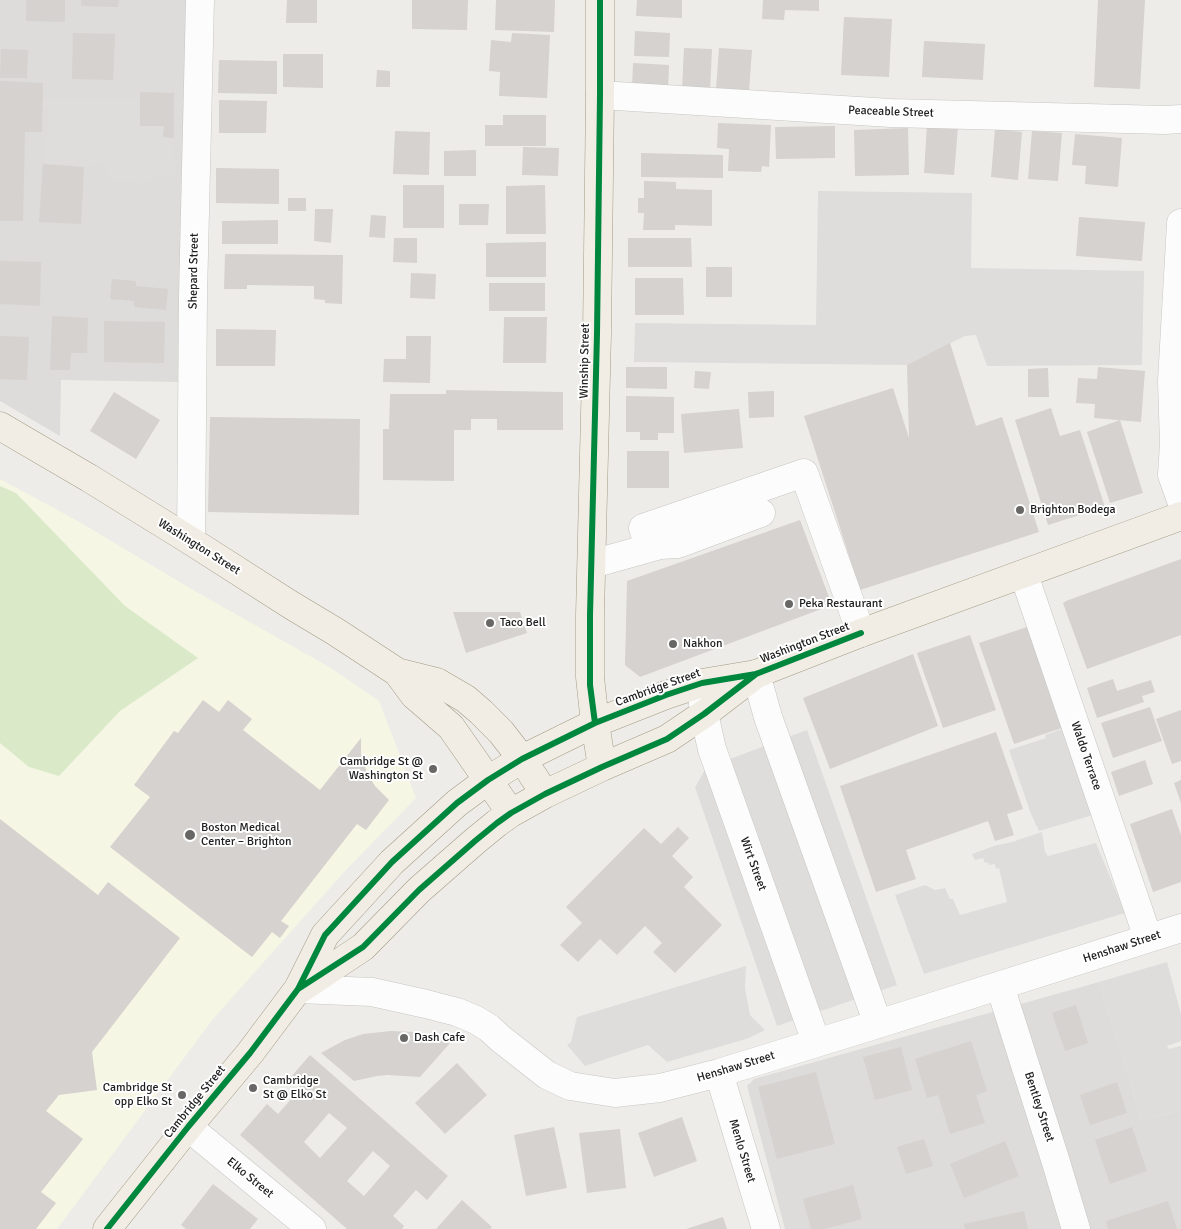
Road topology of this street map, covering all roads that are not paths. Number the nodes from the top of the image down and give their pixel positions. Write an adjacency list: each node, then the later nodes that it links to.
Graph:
1 (200, 0): 10 (street, Shepard Street)
2 (600, 0): 3 (main road, Winship Street)
3 (600, 95): 4 (street, Peaceable Street); 12 (main road, Winship Street)
4 (1181, 119)
5 (1181, 223): 7 (street)
6 (0, 426): 10 (main road, Washington Street)
7 (1181, 500)
8 (759, 507): 11 (street)
9 (1181, 516): 13 (main road, Washington Street)
10 (191, 541): 15 (main road, Washington Street)
11 (655, 546): 12 (street); 14 (street)
12 (592, 564): 19 (main road, Winship Street)
13 (1024, 574): 14 (main road, Washington Street); 26 (street, Waldo Terrace)
14 (861, 633): 16 (main road, Washington Street)
15 (397, 672): 20 (main road, Washington Street); 22 (main road, Washington Street)
16 (756, 674): 17 (main road, Cambridge Street); 18 (main road, Cambridge Street); 29 (street)
17 (702, 683): 18 (street, Wirt Street); 19 (main road, Cambridge Street)
18 (704, 714): 21 (main road, Cambridge Street); 30 (street, Wirt Street)
19 (595, 723): 20 (main road, Cambridge Street); 21 (main road, Winship Street)
20 (522, 759): 22 (main road, Cambridge Street); 23 (main road, Washington Street)
21 (602, 767): 23 (main road, Cambridge Street)
22 (488, 780): 24 (main road, Washington Street); 28 (main road, Cambridge Street)
23 (545, 794): 24 (main road, Cambridge Street)
24 (511, 813): 28 (main road, Cambridge Street)
25 (1181, 928): 26 (street, Henshaw Street)
26 (1148, 938): 27 (street, Henshaw Street)
27 (1000, 986): 29 (street, Henshaw Street); 36 (street, Bentley Street)
28 (298, 990): 31 (street, Henshaw Street); 32 (main road, Cambridge Street)
29 (878, 1024): 30 (street, Henshaw Street)
30 (816, 1042): 31 (street, Henshaw Street)
31 (718, 1073): 35 (street, Menlo Street)
32 (188, 1127): 33 (main road, Cambridge Street); 34 (street, Elko Street)
33 (108, 1229)
34 (312, 1229)
35 (766, 1229)
36 (1076, 1229)

